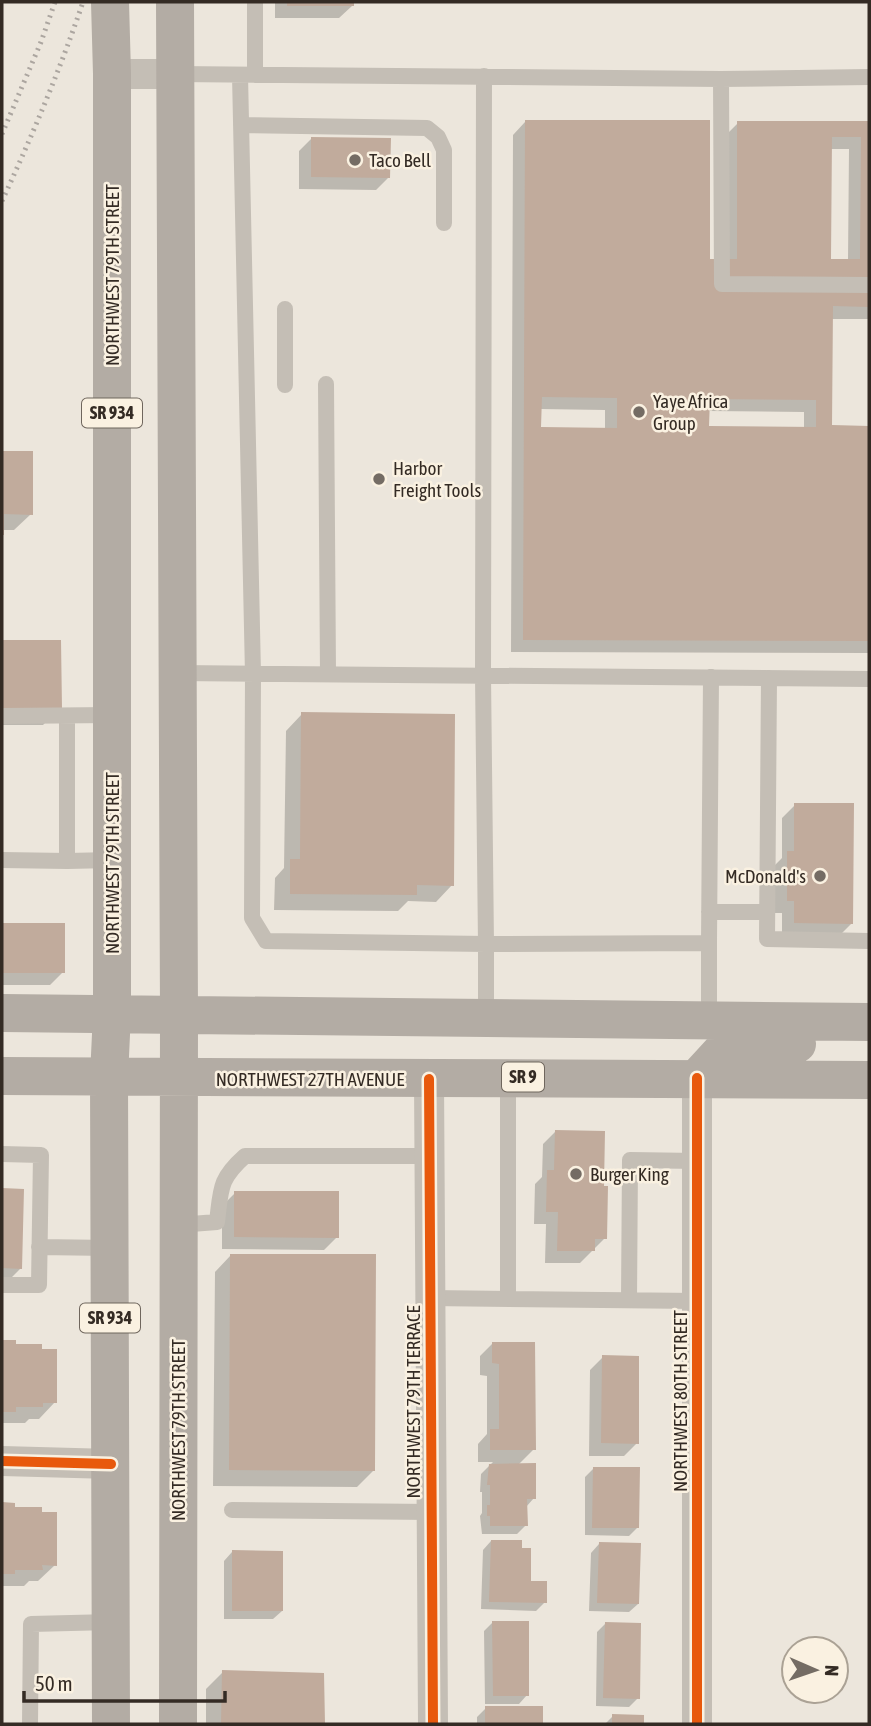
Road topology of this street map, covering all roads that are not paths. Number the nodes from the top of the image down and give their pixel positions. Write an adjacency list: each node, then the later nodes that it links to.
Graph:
1 (110, 2): 4 (main road, NORTHWEST 79TH STREET / SR 934)
2 (175, 2): 5 (main road, NORTHWEST 79TH STREET)
3 (255, 2): 6 (lane)
4 (112, 74): 5 (street); 23 (main road, NORTHWEST 79TH STREET / SR 934)
5 (176, 74): 6 (lane); 16 (main road, NORTHWEST 79TH STREET)
6 (247, 75): 7 (lane); 10 (lane)
7 (484, 76): 9 (lane); 19 (lane)
8 (869, 77): 9 (lane)
9 (721, 79): 12 (lane)
10 (241, 125): 11 (lane); 17 (lane)
11 (444, 223)
12 (869, 285)
13 (285, 309): 15 (lane)
14 (326, 384): 18 (lane)
15 (285, 385)
16 (178, 673): 17 (lane); 36 (main road, NORTHWEST 79TH STREET)
17 (253, 674): 18 (lane); 33 (lane)
18 (328, 674): 19 (lane)
19 (483, 676): 20 (lane); 33 (lane)
20 (711, 677): 21 (lane); 29 (lane)
21 (769, 678): 22 (lane); 30 (lane)
22 (869, 679)
23 (112, 715): 25 (lane); 27 (main road, NORTHWEST 79TH STREET / SR 934)
24 (2, 716): 25 (lane)
25 (67, 716): 28 (lane)
26 (2, 860): 28 (lane)
27 (112, 860): 28 (lane); 35 (main road, NORTHWEST 79TH STREET / SR 934)
28 (67, 861)
29 (709, 912): 30 (lane); 32 (lane)
30 (766, 912): 31 (lane)
31 (869, 942)
32 (709, 943): 33 (lane); 38 (lane)
33 (486, 944): 37 (lane)
34 (2, 1013): 35 (main road)
35 (112, 1013): 36 (main road); 42 (main road, NORTHWEST 79TH STREET / SR 934)
36 (179, 1014): 37 (main road); 45 (main road, NORTHWEST 79TH STREET)
37 (486, 1017): 38 (main road)
38 (709, 1020): 39 (main road)
39 (869, 1022)
40 (869, 1039): 44 (main road)
41 (2, 1076): 42 (main road, NORTHWEST 27TH AVENUE / SR 9)
42 (109, 1077): 45 (main road, NORTHWEST 27TH AVENUE / SR 9); 53 (main road, NORTHWEST 79TH STREET / SR 934)
43 (508, 1077): 44 (main road, NORTHWEST 27TH AVENUE / SR 9); 46 (main road, NORTHWEST 27TH AVENUE / SR 9); 56 (lane)
44 (697, 1078): 47 (main road, NORTHWEST 27TH AVENUE / SR 9); 50 (street, NORTHWEST 80TH STREET)
45 (177, 1079): 46 (main road, NORTHWEST 27TH AVENUE / SR 9); 51 (main road, NORTHWEST 79TH STREET)
46 (429, 1079): 49 (street, NORTHWEST 79TH TERRACE)
47 (869, 1080)
48 (2, 1154): 52 (lane)
49 (429, 1156): 51 (lane); 55 (street, NORTHWEST 79TH TERRACE)
50 (697, 1161): 57 (lane); 58 (street, NORTHWEST 80TH STREET)
51 (178, 1225): 66 (main road, NORTHWEST 79TH STREET)
52 (39, 1247): 53 (lane); 54 (lane)
53 (110, 1248): 60 (main road, NORTHWEST 79TH STREET / SR 934)
54 (2, 1285)
55 (430, 1298): 56 (lane); 62 (street, NORTHWEST 79TH TERRACE)
56 (508, 1299): 57 (lane)
57 (629, 1300): 58 (lane)
58 (697, 1301): 68 (street, NORTHWEST 80TH STREET)
59 (2, 1461): 60 (street)
60 (111, 1464): 63 (main road, NORTHWEST 79TH STREET / SR 934)
61 (232, 1510): 62 (lane)
62 (431, 1511): 67 (street, NORTHWEST 79TH TERRACE)
63 (111, 1622): 64 (lane); 65 (main road, NORTHWEST 79TH STREET / SR 934)
64 (30, 1724)
65 (111, 1724)
66 (178, 1724)
67 (433, 1724)
68 (697, 1724)

